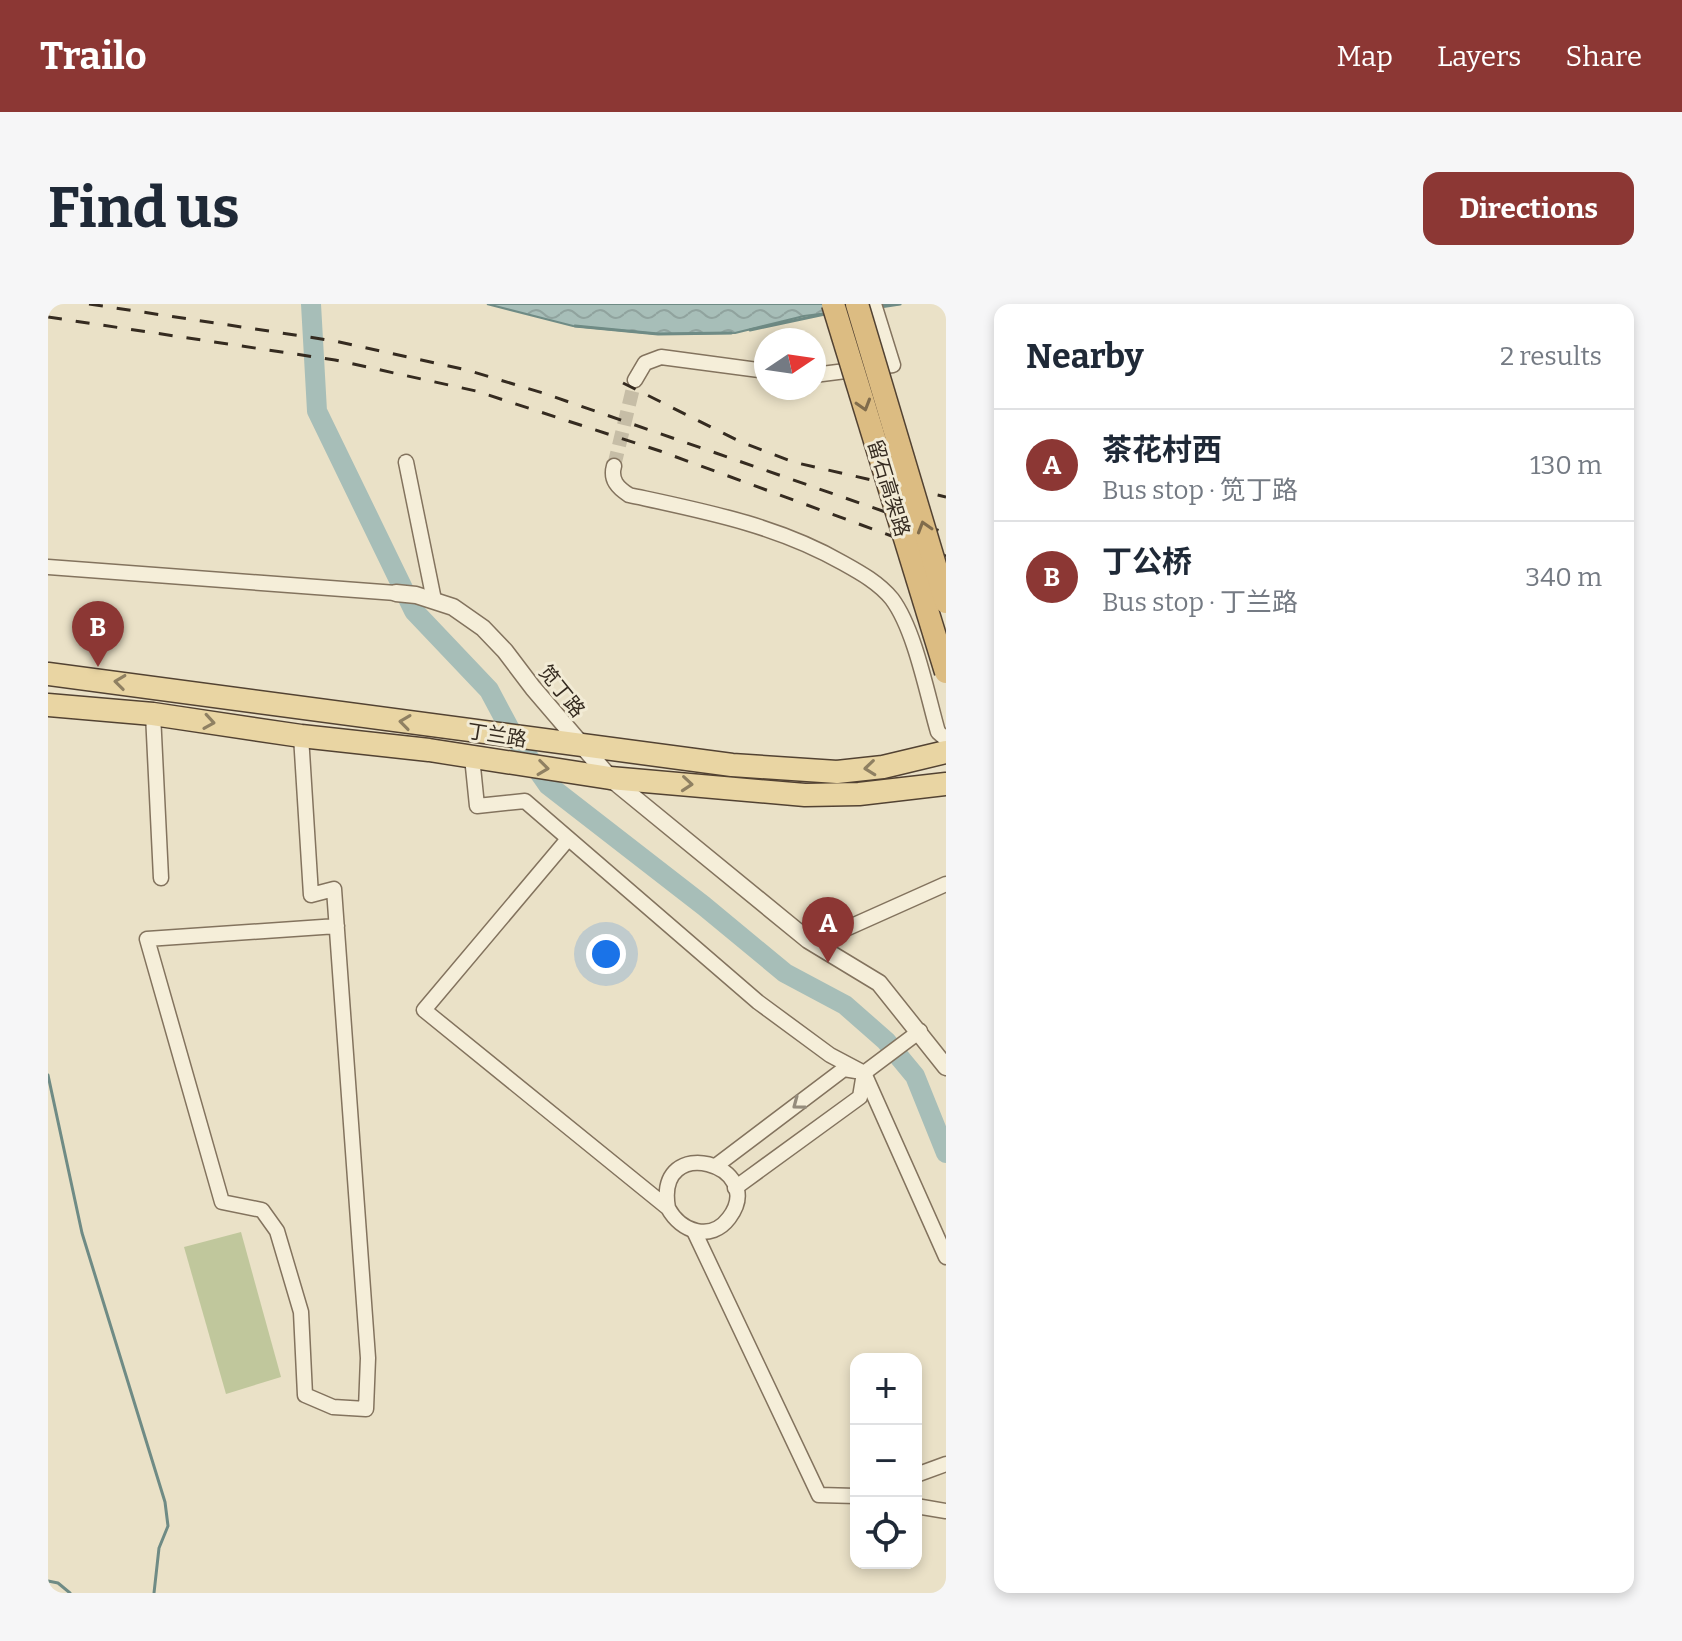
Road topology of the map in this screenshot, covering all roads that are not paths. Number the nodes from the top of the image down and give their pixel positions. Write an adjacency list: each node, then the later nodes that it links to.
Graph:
1 (833, 304): 13 (highway, 留石高架路, one-way to 13, bridge)
2 (857, 304): 12 (highway, 留石高架路, one-way to 2, bridge)
3 (874, 304): 5 (street)
4 (754, 369): 6 (street)
5 (826, 373)
6 (635, 380)
7 (406, 462): 11 (street)
8 (614, 466): 18 (street)
9 (48, 567): 10 (street, 笕丁路)
10 (396, 593): 11 (street, 笕丁路)
11 (434, 600): 19 (street, 笕丁路)
12 (946, 602)
13 (946, 672)
14 (48, 674): 19 (main road, 丁兰路, one-way to 14)
15 (48, 705): 16 (main road, 丁兰路)
16 (153, 714): 17 (main road, 丁兰路, one-way to 17); 25 (street)
17 (301, 736): 21 (main road, 丁兰路); 27 (street)
18 (946, 739)
19 (582, 746): 20 (main road, 丁兰路, one-way to 19); 22 (street, 笕丁路)
20 (946, 752)
21 (472, 757): 22 (main road, 丁兰路, one-way to 22); 24 (street)
22 (610, 778): 23 (main road, 丁兰路, one-way to 23); 28 (street, 笕丁路)
23 (946, 784)
24 (568, 839): 31 (street); 34 (street)
25 (161, 878)
26 (946, 884): 28 (street)
27 (337, 926): 27 (street)
28 (814, 943): 29 (street, 笕丁路)
29 (914, 1035): 30 (street, 笕丁路); 31 (street)
30 (946, 1067)
31 (864, 1073): 32 (street, one-way to 32); 33 (street); 36 (street)
32 (717, 1165): 33 (street); 34 (street)
33 (735, 1188): 35 (street)
34 (668, 1208): 35 (street)
35 (694, 1231): 39 (street)
36 (946, 1257)
37 (946, 1464): 38 (street)
38 (922, 1473)
39 (850, 1497)
40 (922, 1507): 41 (street)
41 (946, 1511)

